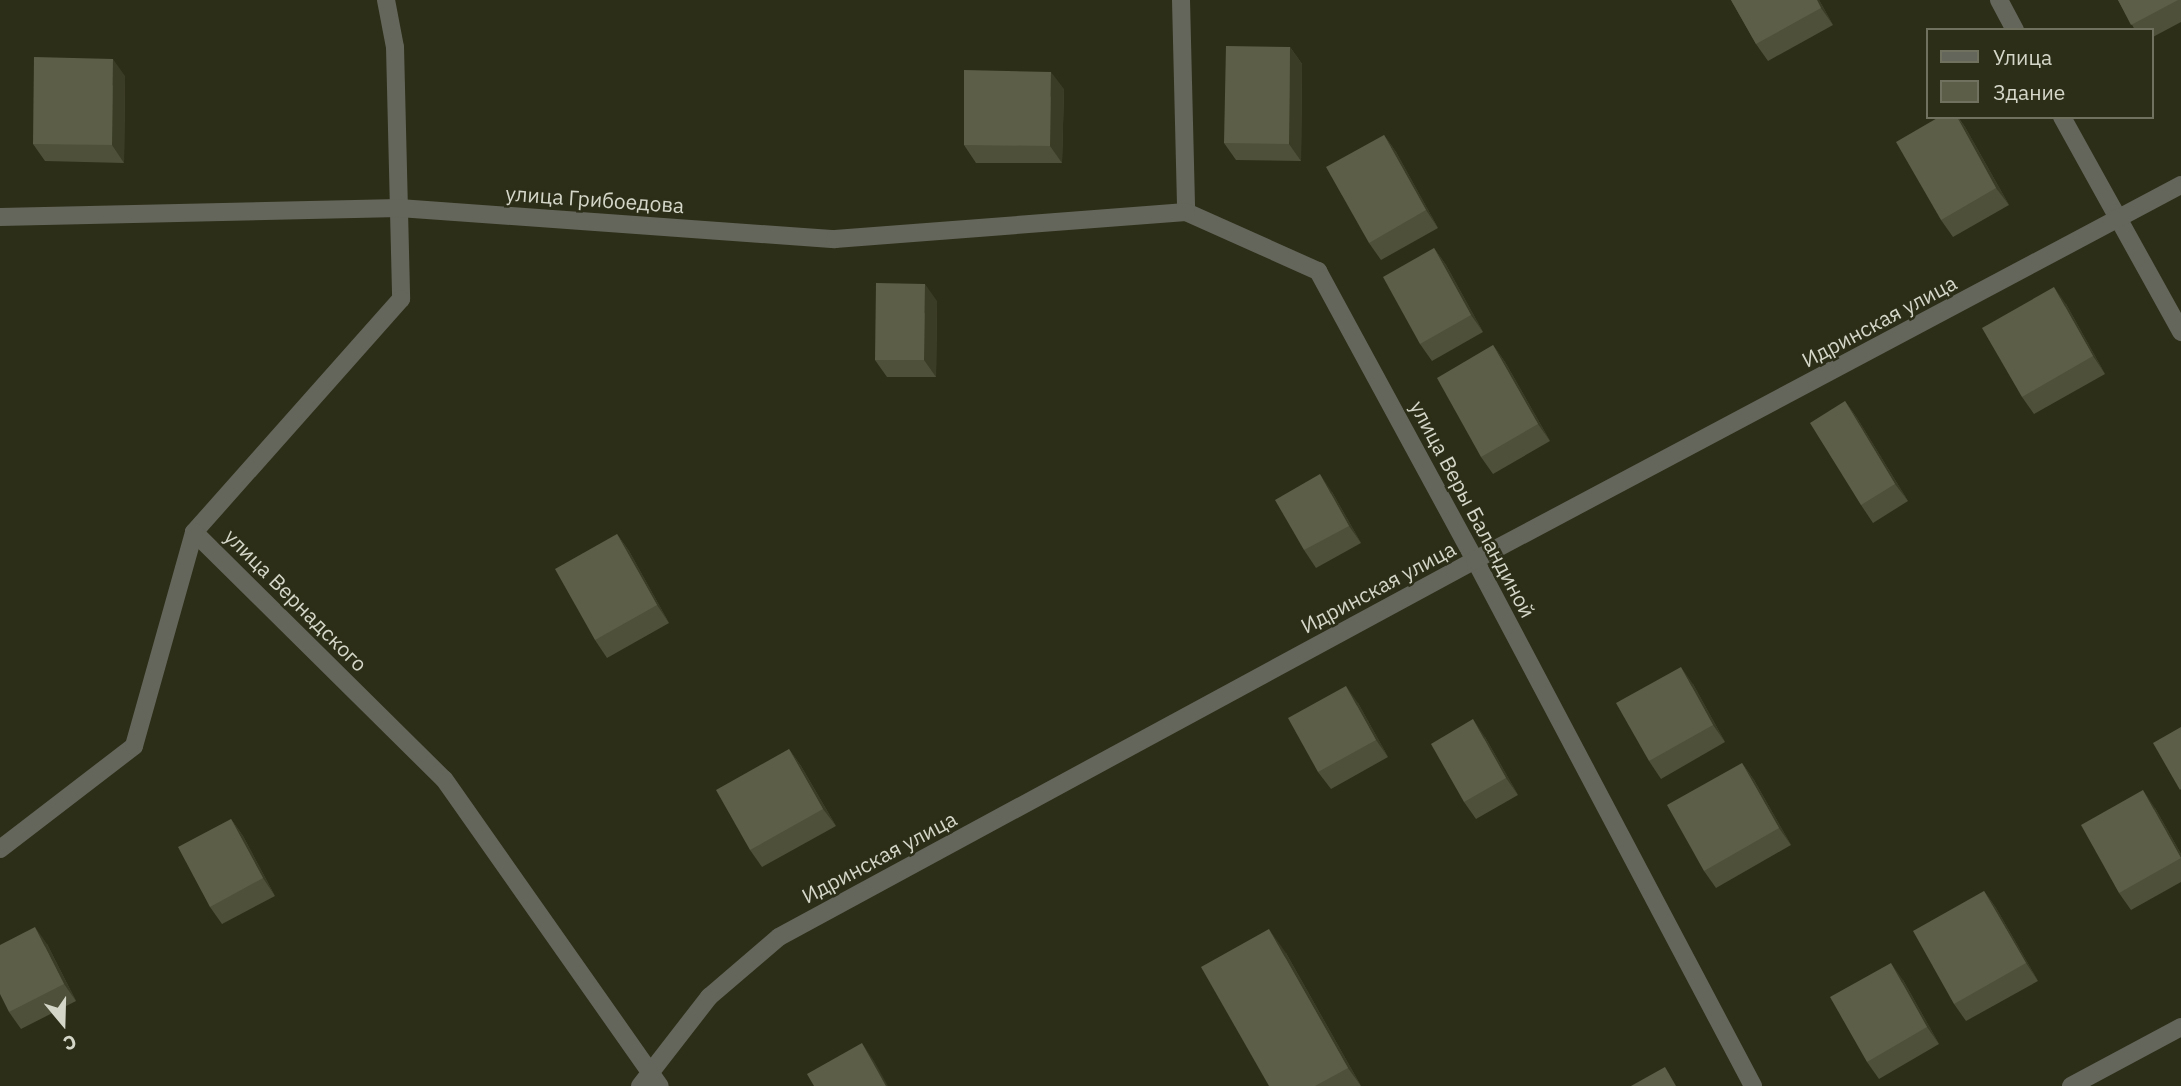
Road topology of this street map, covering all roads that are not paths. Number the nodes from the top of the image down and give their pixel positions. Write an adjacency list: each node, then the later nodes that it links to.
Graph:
1 (386, 0): 7 (street, улица Вернадского)
2 (1181, 0): 8 (street)
3 (1999, 0): 4 (street)
4 (2014, 28)
5 (2063, 119): 10 (street)
6 (2181, 185): 10 (street, Идринская улица)
7 (399, 208): 8 (street, улица Грибоедова); 9 (street, улица Грибоедова); 12 (street, улица Вернадского)
8 (1186, 212): 13 (street, улица Веры Баландиной)
9 (0, 217)
10 (2118, 221): 11 (street); 13 (street, Идринская улица)
11 (2181, 332)
12 (194, 532): 14 (street); 16 (street, улица Вернадского)
13 (1475, 560): 16 (street, Идринская улица); 17 (street, улица Веры Баландиной)
14 (0, 849)
15 (2181, 1027): 18 (street)
16 (650, 1082)
17 (1753, 1086)
18 (2071, 1086)

